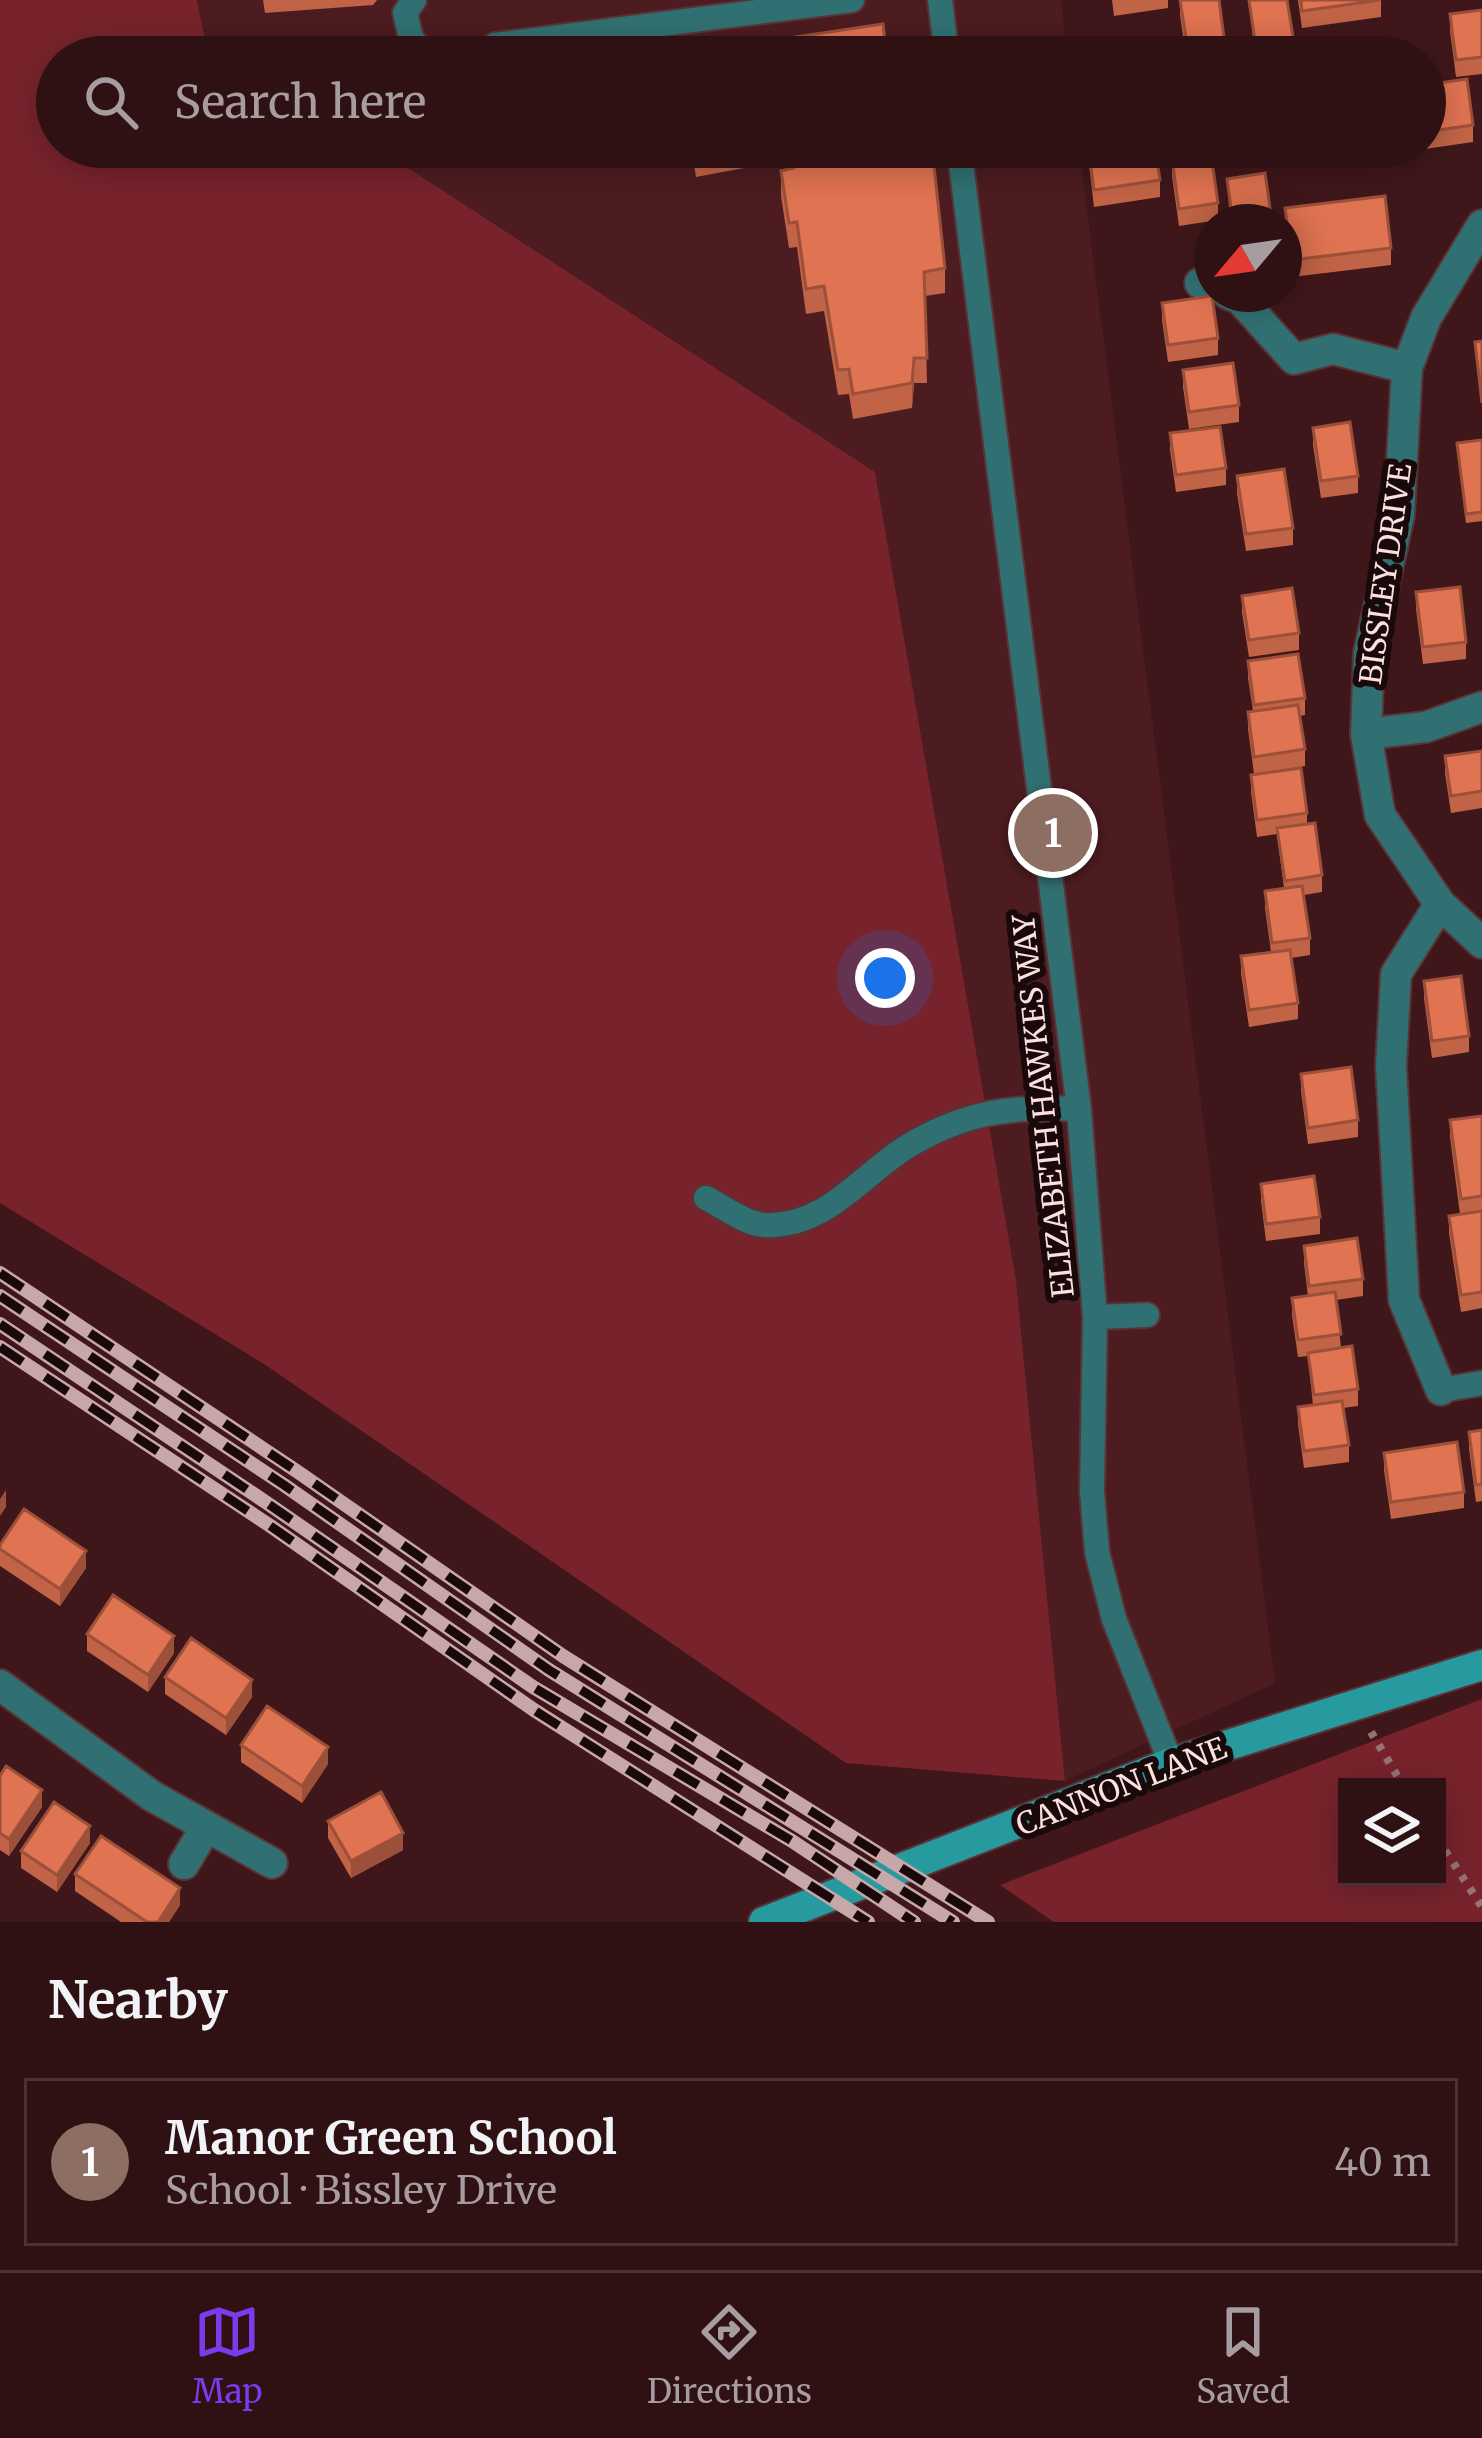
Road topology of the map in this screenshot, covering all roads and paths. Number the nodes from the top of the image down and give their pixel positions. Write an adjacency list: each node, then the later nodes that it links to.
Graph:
1 (414, 0): 4 (lane)
2 (852, 0): 5 (lane)
3 (940, 0): 6 (lane)
4 (411, 36)
5 (573, 36)
6 (944, 36)
7 (962, 168): 15 (lane, ELIZABETH HAWKES WAY)
8 (1482, 225): 10 (street, BISSLEY DRIVE)
9 (1252, 312): 10 (street)
10 (1407, 368): 12 (street, BISSLEY DRIVE)
11 (1482, 707): 12 (street)
12 (1366, 734): 13 (street, BISSLEY DRIVE)
13 (1440, 904): 14 (street, BISSLEY DRIVE); 20 (street)
14 (1482, 943)
15 (1078, 1109): 16 (lane); 18 (lane, ELIZABETH HAWKES WAY)
16 (706, 1198)
17 (1148, 1315): 18 (lane)
18 (1095, 1317): 24 (lane, ELIZABETH HAWKES WAY)
19 (1482, 1383): 20 (lane)
20 (1441, 1390)
21 (1482, 1665): 23 (street, CANNON LANE)
22 (0, 1685): 26 (street)
23 (1360, 1703): 24 (street, CANNON LANE); 25 (path)
24 (1171, 1763): 31 (street, CANNON LANE)
25 (1398, 1778)
26 (206, 1827): 28 (street); 29 (street)
27 (1446, 1852): 30 (path)
28 (272, 1863)
29 (184, 1864)
30 (1482, 1906)
31 (764, 1922)

